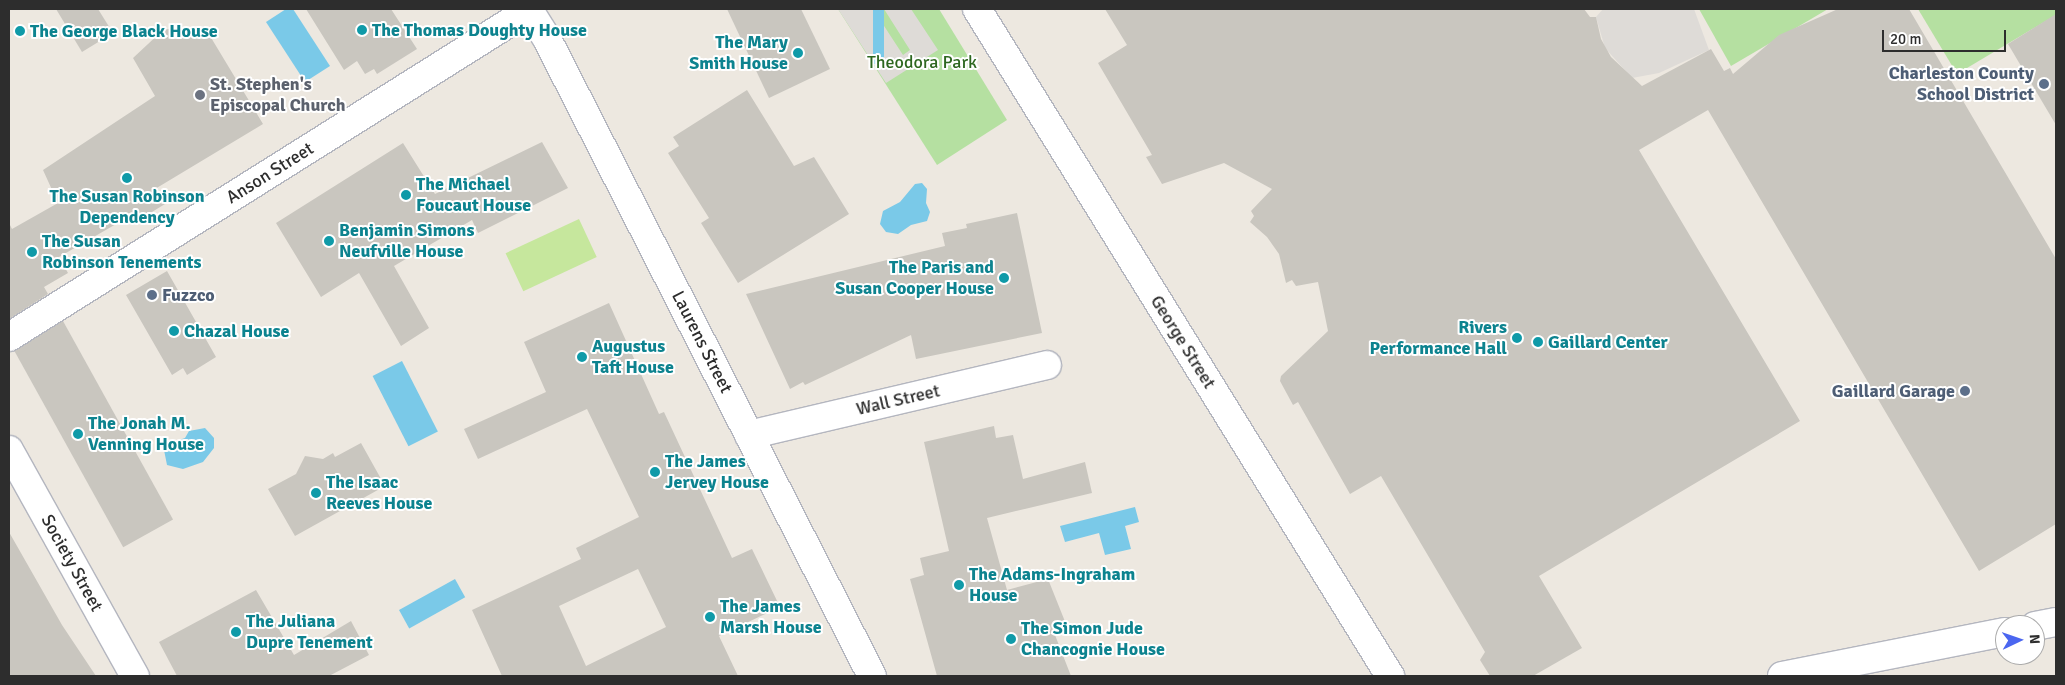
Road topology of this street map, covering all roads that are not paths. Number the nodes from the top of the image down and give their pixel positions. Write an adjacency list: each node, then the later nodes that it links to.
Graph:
1 (530, 9): 3 (street, Anson Street); 5 (street, Laurens Street)
2 (977, 9): 10 (street, George Street)
3 (9, 337)
4 (1047, 365): 5 (street, Wall Street)
5 (749, 434): 9 (street, Laurens Street)
6 (9, 450): 8 (street, Society Street)
7 (1995, 634): 11 (street)
8 (135, 676)
9 (872, 676)
10 (1390, 676)
11 (1782, 676)

